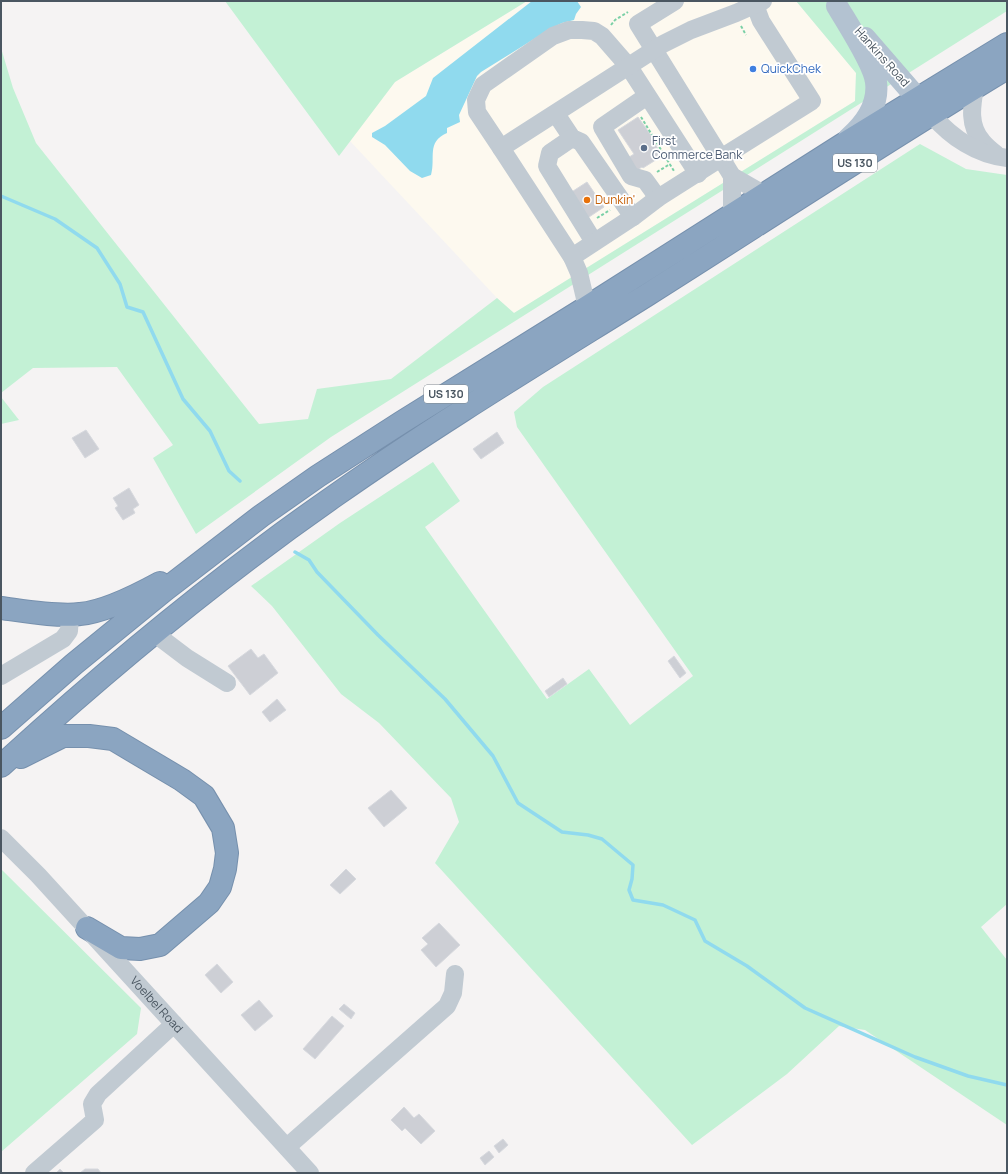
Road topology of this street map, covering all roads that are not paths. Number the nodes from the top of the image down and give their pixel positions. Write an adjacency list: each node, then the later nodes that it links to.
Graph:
1 (675, 1): 5 (street)
2 (757, 2): 5 (street); 16 (street)
3 (834, 3): 10 (main road, Hankins Road); 13 (main road)
4 (1007, 44): 10 (highway, US 130)
5 (654, 50): 6 (street); 16 (street)
6 (629, 67): 9 (street); 11 (street); 14 (street)
7 (1007, 68): 8 (highway, US 130)
8 (975, 87): 10 (highway, US 130); 15 (street)
9 (647, 96): 17 (street); 20 (street)
10 (925, 107): 13 (highway, US 130); 15 (street); 29 (highway, US 130)
11 (556, 114): 12 (street); 14 (street)
12 (572, 138): 22 (street); 23 (street)
13 (842, 145): 19 (highway, US 130)
14 (501, 148): 24 (street)
15 (1003, 157)
16 (721, 158): 17 (street); 18 (street)
17 (698, 174): 20 (street)
18 (732, 176): 19 (street); 21 (street)
19 (765, 195): 21 (highway, US 130)
20 (658, 198): 22 (street)
21 (732, 215): 25 (highway, US 130)
22 (633, 217): 23 (street)
23 (594, 242): 24 (street)
24 (572, 257): 25 (street)
25 (588, 307): 26 (highway, US 130)
26 (212, 554): 28 (highway); 32 (highway, US 130)
27 (1, 608): 28 (highway)
28 (70, 615): 30 (street)
29 (154, 633): 31 (street); 33 (highway, US 130)
30 (1, 676)
31 (227, 683)
32 (1, 728)
33 (1, 766): 35 (highway)
34 (1, 838): 35 (street, Voelbel Road)
35 (87, 928): 37 (street, Voelbel Road)
36 (455, 974): 38 (street)
37 (174, 1024): 38 (street, Voelbel Road); 39 (street)
38 (287, 1147): 40 (street, Voelbel Road)
39 (34, 1173)
40 (310, 1173)

